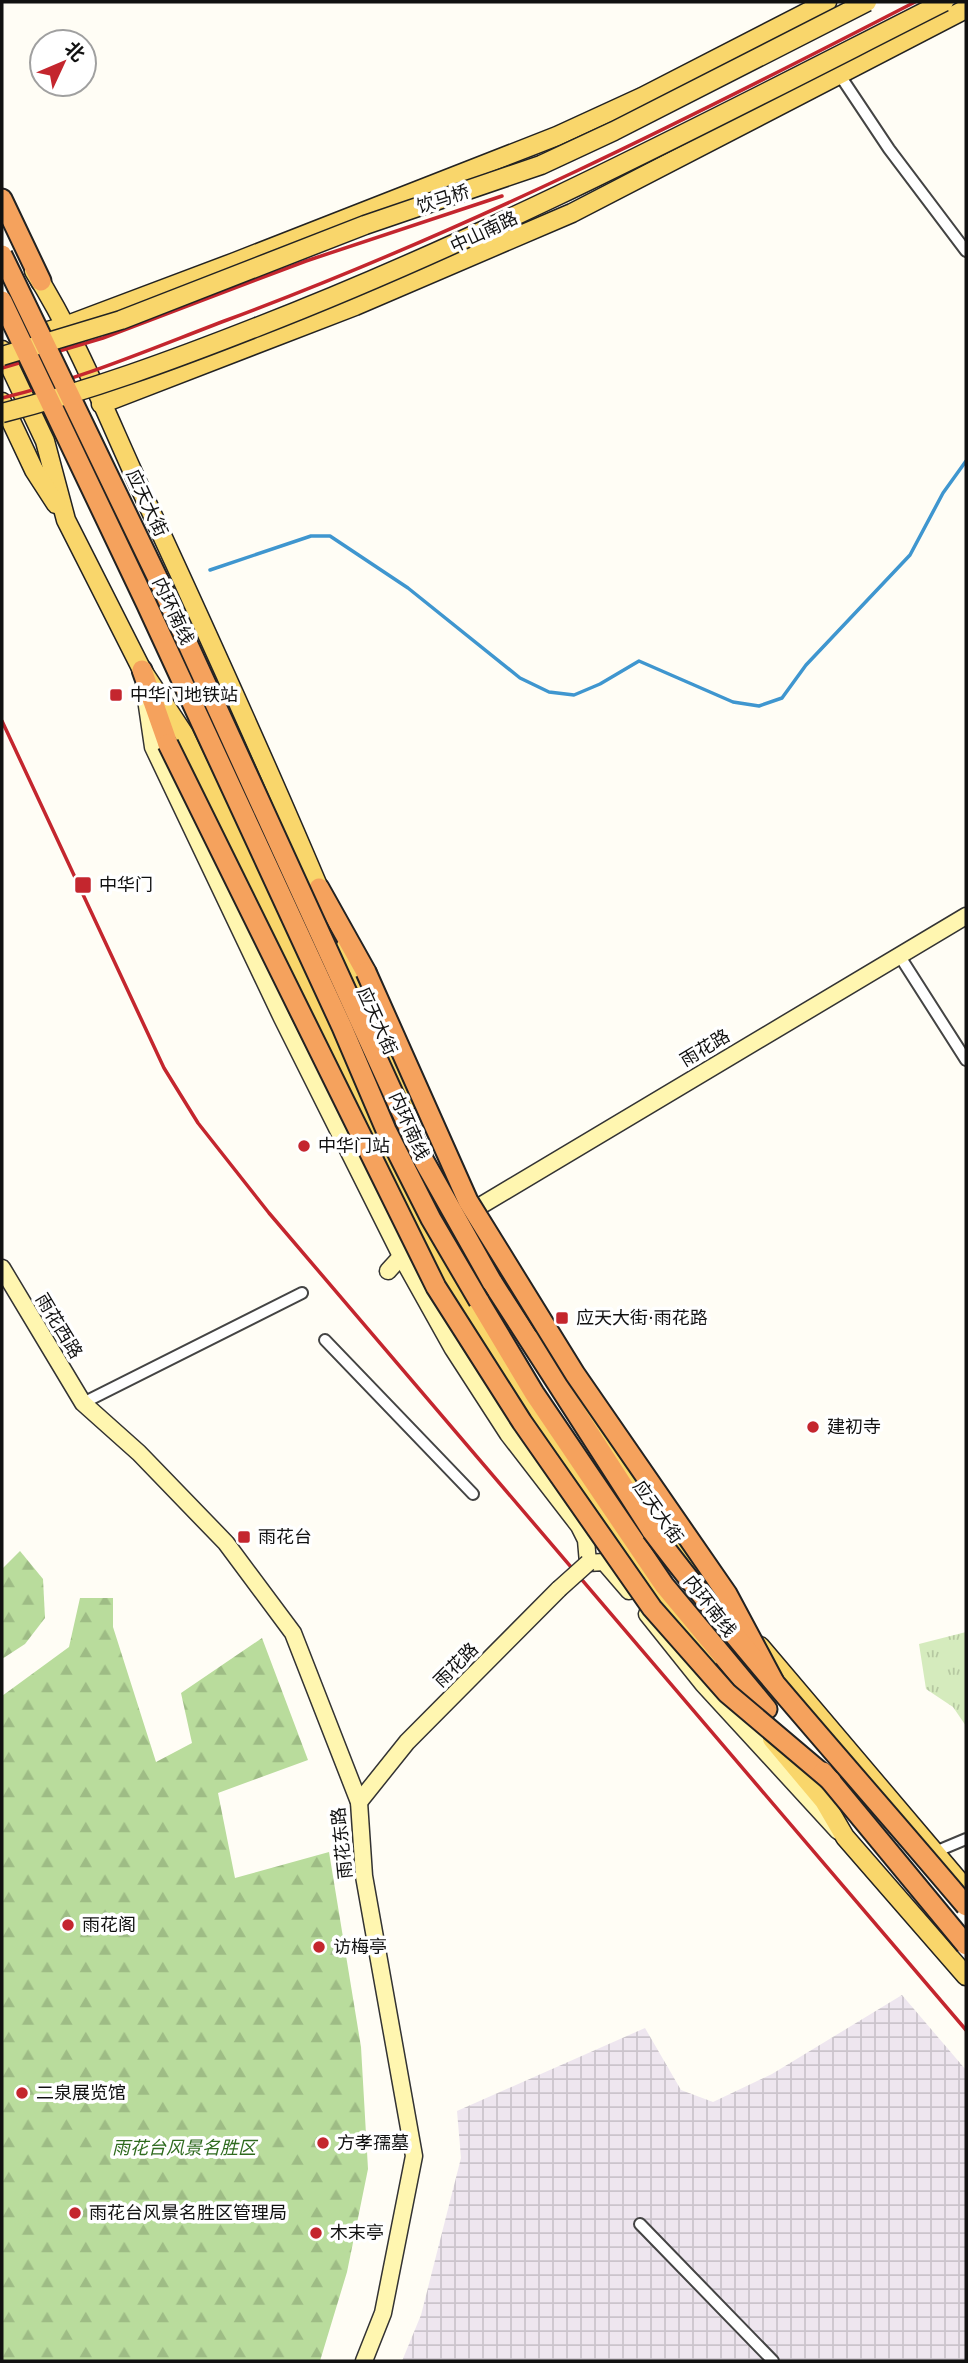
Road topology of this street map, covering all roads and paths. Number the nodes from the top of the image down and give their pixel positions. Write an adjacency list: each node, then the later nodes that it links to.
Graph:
1 (827, 2): 11 (main road)
2 (867, 2): 14 (main road, 饮马桥, bridge)
3 (954, 9): 4 (main road); 17 (main road, 中山南路, bridge)
4 (839, 74): 7 (street); 16 (main road)
5 (2, 199): 9 (highway)
6 (2, 219): 9 (main road, 应天大街)
7 (966, 251)
8 (2, 255): 34 (highway, 内环南线, bridge)
9 (41, 281): 11 (main road, 应天大街)
10 (2, 300): 35 (highway, 内环南线, bridge)
11 (65, 326): 12 (main road); 16 (main road, 应天大街)
12 (2, 344)
13 (2, 350): 18 (main road)
14 (2, 356)
15 (2, 402): 18 (main road)
16 (102, 404): 20 (main road, 应天大街)
17 (2, 413)
18 (66, 520): 19 (main road)
19 (142, 670): 25 (main road); 26 (street); 35 (highway, bridge)
20 (319, 888): 24 (main road, 应天大街); 34 (highway, bridge)
21 (966, 916): 22 (street, 雨花路)
22 (899, 955): 23 (street); 24 (street, 雨花路)
23 (966, 1060)
24 (465, 1215): 25 (street, 雨花路); 39 (main road, 应天大街)
25 (422, 1234): 26 (street); 37 (main road)
26 (401, 1256): 28 (street); 33 (street)
27 (2, 1268): 31 (street, 雨花西路)
28 (388, 1271)
29 (302, 1293): 31 (street)
30 (325, 1340): 32 (street)
31 (83, 1403): 36 (street, 雨花东路)
32 (473, 1493)
33 (588, 1563): 36 (street, 雨花路, bridge); 37 (street)
34 (774, 1682): 42 (highway, 内环南线, bridge)
35 (831, 1781): 43 (highway, 内环南线, bridge)
36 (359, 1802): 46 (street, 雨花东路)
37 (845, 1837): 41 (main road)
38 (966, 1839): 39 (street)
39 (935, 1852): 40 (main road, 应天大街); 41 (main road)
40 (966, 1889)
41 (892, 1891): 44 (main road)
42 (966, 1906)
43 (966, 1945)
44 (966, 1976)
45 (640, 2224): 47 (street)
46 (364, 2361)
47 (773, 2361)

